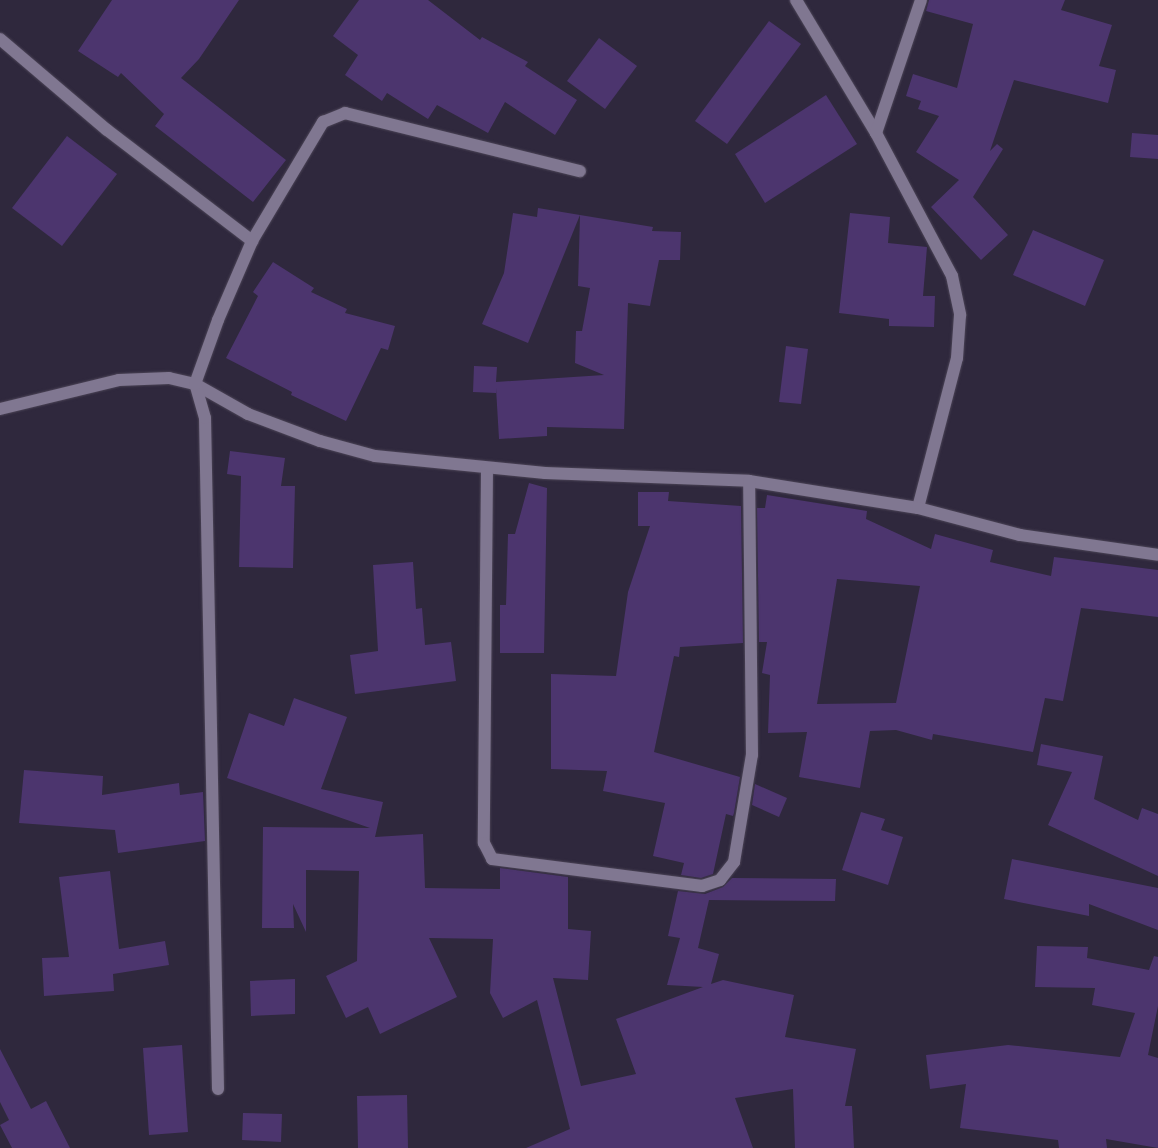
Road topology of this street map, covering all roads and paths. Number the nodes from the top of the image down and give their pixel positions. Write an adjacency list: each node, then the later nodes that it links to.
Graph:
1 (796, 0): 4 (street)
2 (921, 0): 4 (street)
3 (0, 39): 6 (street)
4 (876, 133): 11 (street)
5 (580, 171): 6 (street)
6 (252, 241): 7 (street)
7 (195, 384): 8 (street); 9 (street); 13 (street)
8 (0, 409)
9 (487, 468): 10 (street); 10 (street)
10 (749, 481): 11 (street)
11 (918, 508): 12 (street)
12 (1158, 555)
13 (218, 1089)

